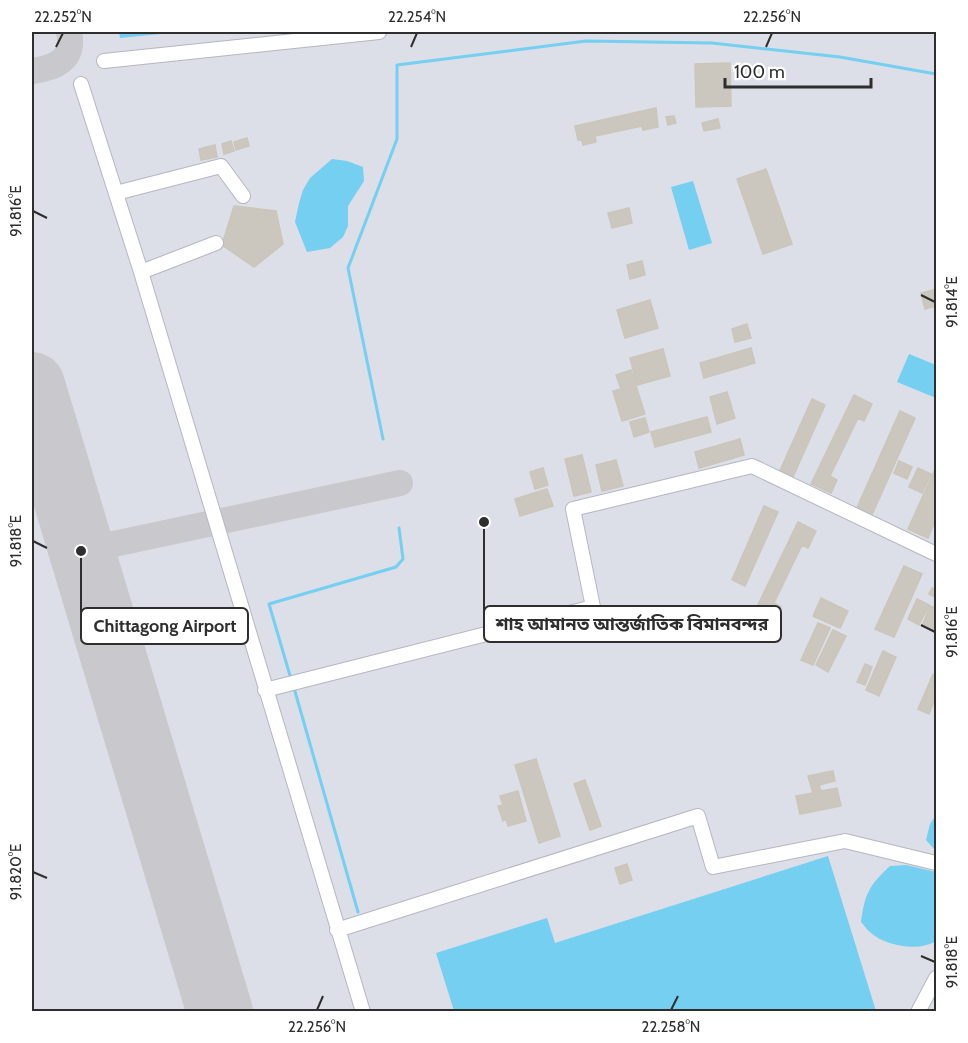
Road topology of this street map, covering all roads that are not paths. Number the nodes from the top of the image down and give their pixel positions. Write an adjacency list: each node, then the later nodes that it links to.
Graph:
1 (379, 32): 2 (street)
2 (104, 61)
3 (81, 84): 4 (street)
4 (116, 193): 5 (street); 7 (street)
5 (243, 196)
6 (216, 243): 7 (street)
7 (141, 272): 9 (street)
8 (936, 554): 9 (street)
9 (266, 690): 11 (street)
10 (936, 863): 11 (street)
11 (337, 930): 13 (street)
12 (936, 978): 14 (street)
13 (363, 1011)
14 (918, 1011)

